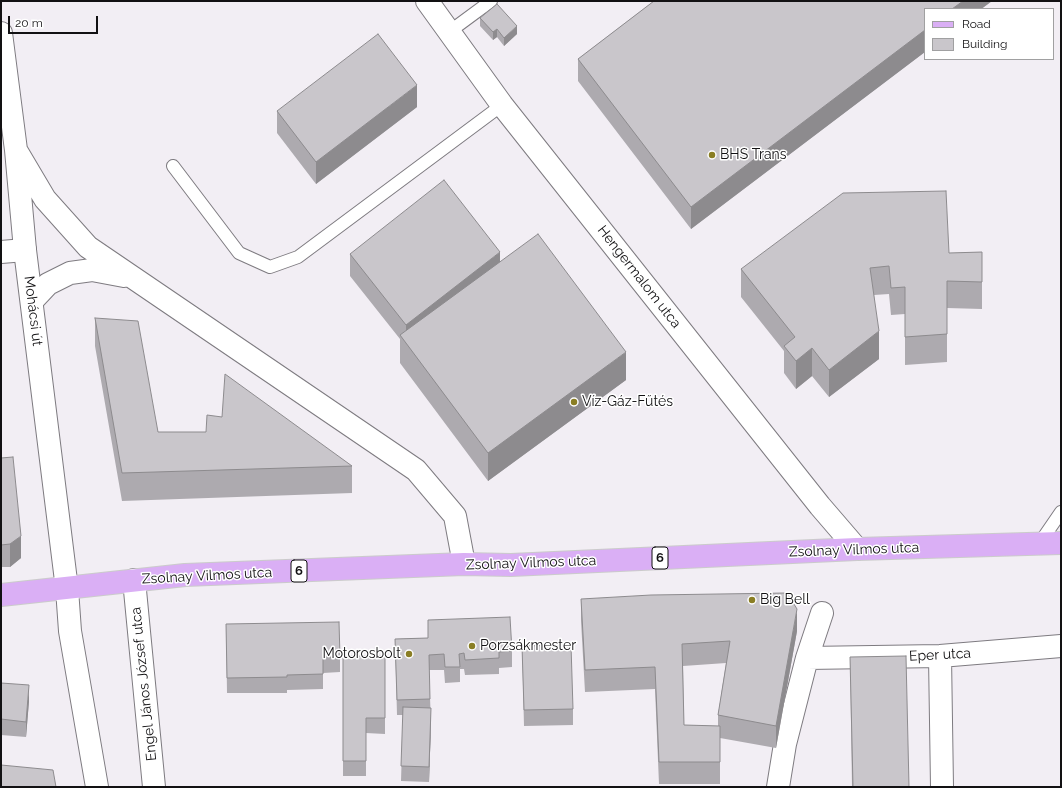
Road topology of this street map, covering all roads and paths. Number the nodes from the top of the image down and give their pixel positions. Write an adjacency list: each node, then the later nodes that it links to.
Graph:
1 (427, 1): 3 (street, Hengermalom utca)
2 (491, 1): 3 (lane)
3 (449, 32): 5 (street, Hengermalom utca)
4 (1, 34): 6 (street, Mohácsi út)
5 (502, 105): 7 (lane); 15 (street, Hengermalom utca)
6 (16, 150): 8 (street, Mohácsi út); 10 (street)
7 (173, 166)
8 (25, 250): 9 (street); 11 (street, Mohácsi út)
9 (1, 252)
10 (130, 277): 11 (street); 16 (street)
11 (32, 301): 18 (street, Mohácsi út)
12 (1061, 512): 14 (lane)
13 (1061, 543): 14 (main road, Zsolnay Vilmos utca / 6)
14 (1039, 544): 15 (main road, Zsolnay Vilmos utca / 6)
15 (857, 549): 16 (main road, Zsolnay Vilmos utca / 6)
16 (464, 564): 17 (main road, Zsolnay Vilmos utca / 6)
17 (134, 580): 18 (main road, Zsolnay Vilmos utca / 6); 25 (street, Engel János József utca)
18 (67, 588): 19 (main road, Zsolnay Vilmos utca / 6); 24 (street)
19 (1, 595)
20 (822, 614): 23 (street)
21 (1061, 646): 22 (street, Eper utca)
22 (940, 656): 23 (street, Eper utca); 27 (street)
23 (807, 658): 26 (street)
24 (97, 787)
25 (154, 787)
26 (778, 787)
27 (942, 787)

